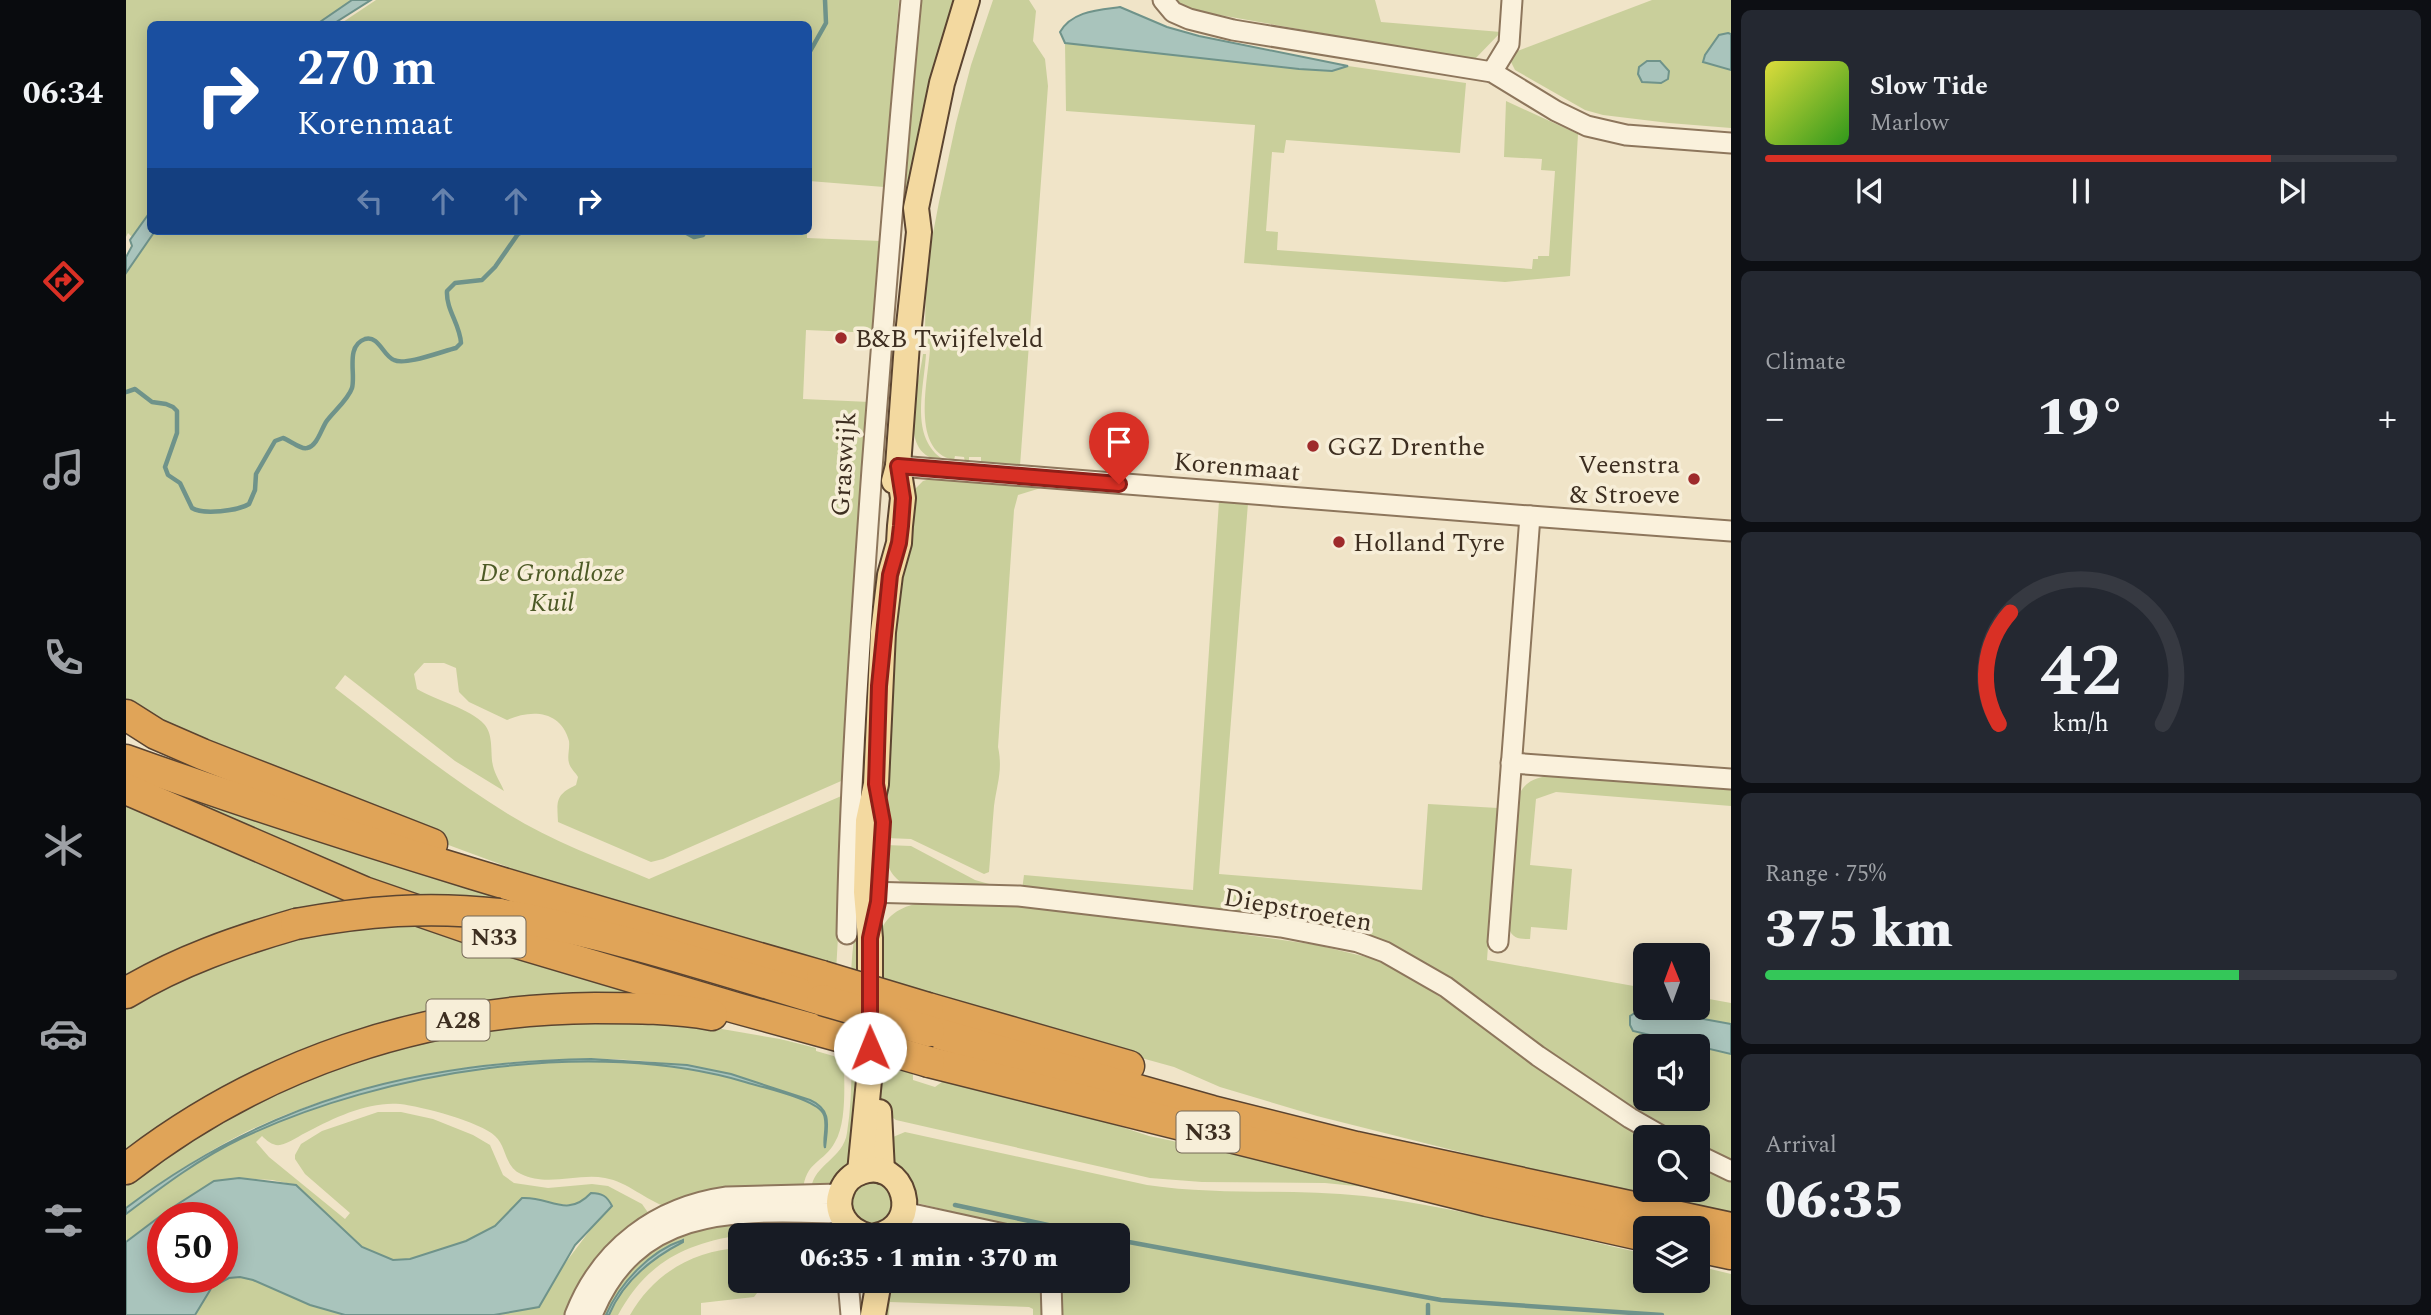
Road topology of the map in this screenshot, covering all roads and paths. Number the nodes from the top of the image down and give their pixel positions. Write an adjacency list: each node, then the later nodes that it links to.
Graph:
1 (911, 0): 19 (street, Graswijk)
2 (967, 0): 8 (main road, Graswijk)
3 (978, 0): 8 (main road, Graswijk)
4 (1163, 0): 6 (street)
5 (1512, 0): 6 (street)
6 (1492, 72): 7 (street)
7 (1731, 143)
8 (919, 232): 9 (main road, Graswijk)
9 (898, 466): 10 (street, Korenmaat); 18 (main road, Graswijk)
10 (1530, 516): 11 (street, Korenmaat); 14 (street)
11 (1731, 531)
12 (126, 715): 17 (highway, N33)
13 (126, 760): 17 (highway, N33)
14 (1511, 763): 15 (street); 20 (street)
15 (1731, 779)
16 (126, 789): 23 (highway, N33)
17 (533, 892): 21 (highway, N33)
18 (872, 892): 19 (main road, Graswijk); 25 (street, Diepstroeten)
19 (859, 936): 29 (main road, Graswijk)
20 (1499, 942)
21 (822, 988): 22 (highway, bridge); 35 (highway, bridge)
22 (126, 993)
23 (822, 1035): 24 (highway, A28); 27 (highway, A28)
24 (860, 1042): 36 (highway, N33, bridge)
25 (1642, 1125)
26 (1710, 1161): 28 (street)
27 (126, 1169)
28 (1731, 1171)
29 (871, 1172): 30 (main road); 31 (main road)
30 (840, 1203): 32 (main road); 44 (street); 45 (street)
31 (904, 1212): 33 (main road); 34 (street)
32 (848, 1223)
33 (897, 1223)
34 (954, 1223)
35 (1731, 1228)
36 (1633, 1233)
37 (1710, 1250): 38 (highway)
38 (1731, 1254)
39 (854, 1293): 43 (street)
40 (866, 1293): 43 (main road)
41 (878, 1293): 43 (main road)
42 (1051, 1293): 46 (street)
43 (865, 1314)
44 (575, 1315)
45 (592, 1315)
46 (1052, 1315)

